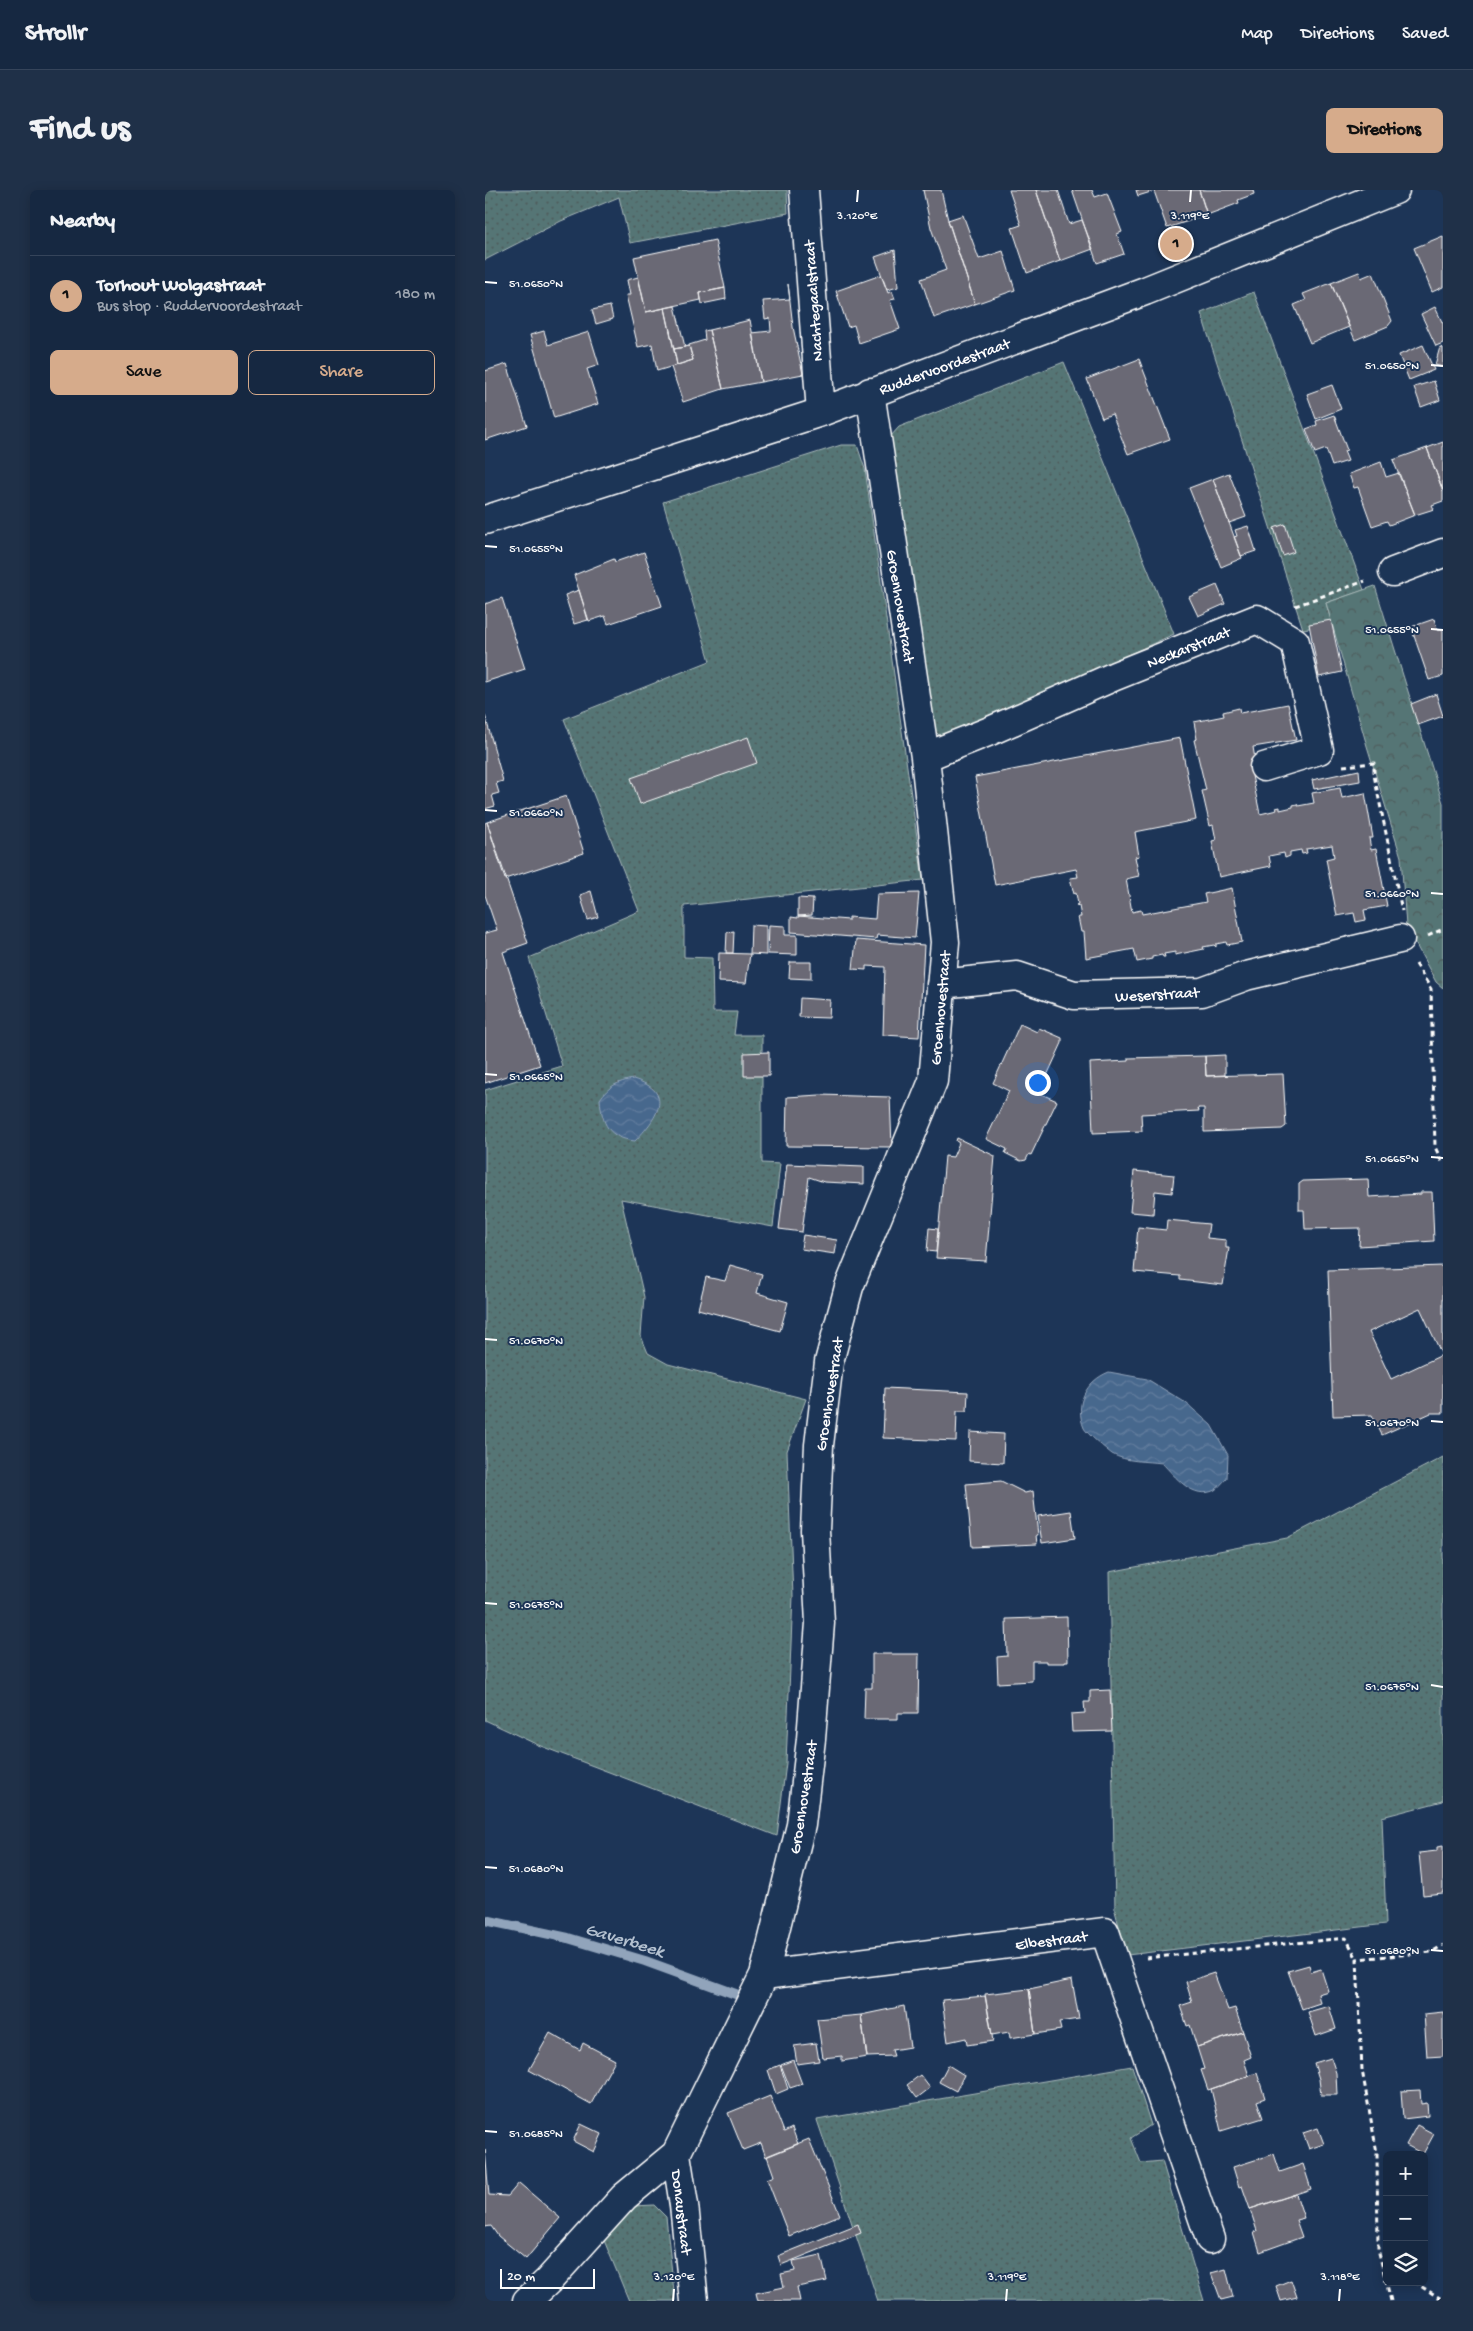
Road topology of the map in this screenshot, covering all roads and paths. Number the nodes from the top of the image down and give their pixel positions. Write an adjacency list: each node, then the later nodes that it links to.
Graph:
1 (805, 190): 4 (street, Nachtegaalstraat)
2 (1395, 190): 3 (street, Ruddervoordestraat)
3 (870, 392): 4 (street, Ruddervoordestraat); 10 (street, Groenhovestraat)
4 (821, 412): 5 (street, Ruddervoordestraat)
5 (485, 520)
6 (1443, 553): 7 (street)
7 (1393, 572): 8 (path)
8 (1257, 619): 9 (street); 10 (street, Neckarstraat)
9 (1319, 750): 11 (street); 12 (path)
10 (925, 757): 13 (street, Groenhovestraat)
11 (1264, 767)
12 (1400, 940): 13 (street, Weserstraat); 14 (path)
13 (941, 984): 18 (street, Groenhovestraat)
14 (1443, 1164)
15 (1443, 1945): 16 (path)
16 (1357, 1958): 17 (path); 21 (path)
17 (1117, 1961): 18 (street, Elbestraat); 20 (street, Elbestraat)
18 (764, 1975): 19 (street, Groenhovestraat)
19 (676, 2154): 25 (street, Groenhovestraat); 26 (street, Donaustraat)
20 (1210, 2239)
21 (1383, 2262)
22 (1388, 2286): 27 (path)
23 (1420, 2286): 24 (path)
24 (1443, 2300)
25 (527, 2301)
26 (695, 2301)
27 (1391, 2301)

